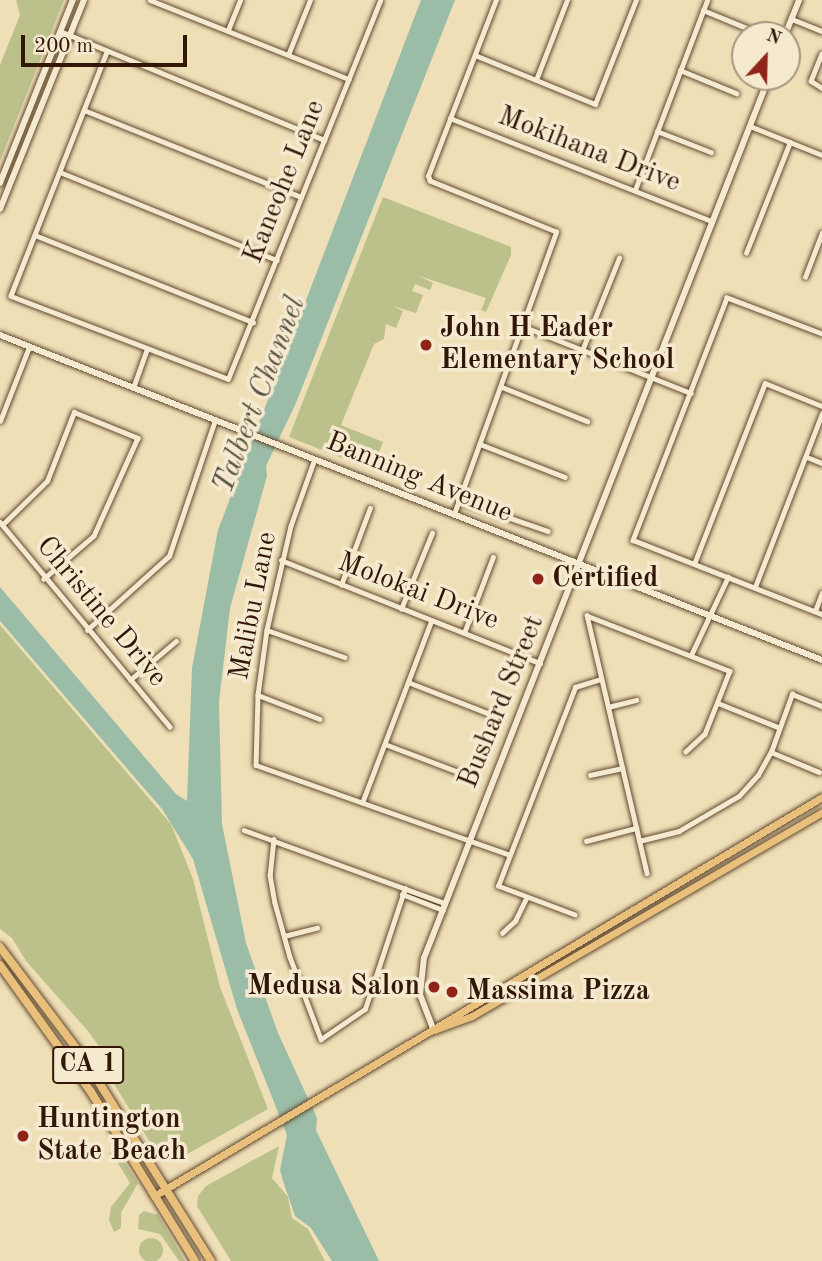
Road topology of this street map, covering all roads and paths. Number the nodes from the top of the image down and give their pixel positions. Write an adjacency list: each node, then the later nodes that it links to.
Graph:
1 (73, 0): 16 (street)
2 (84, 0): 18 (street)
3 (150, 0): 15 (street)
4 (240, 0): 15 (street)
5 (310, 0): 21 (street)
6 (380, 0): 24 (street, Kaneohe Lane)
7 (496, 0): 22 (street)
8 (567, 0): 25 (street)
9 (636, 0): 25 (street)
10 (708, 0): 12 (street)
11 (799, 0): 13 (street)
12 (703, 10): 14 (street); 23 (street)
13 (792, 19): 17 (street)
14 (731, 22)
15 (228, 30): 21 (street)
16 (60, 31): 18 (street); 38 (street)
17 (822, 31)
18 (70, 35): 19 (street); 41 (street)
19 (107, 52): 29 (street); 33 (street)
20 (822, 54): 26 (street)
21 (288, 55): 24 (street)
22 (475, 55): 25 (street); 30 (street)
23 (680, 70): 28 (street); 32 (street)
24 (349, 79): 33 (street, Kaneohe Lane)
25 (536, 80)
26 (822, 88)
27 (762, 91): 31 (street, Bushard Street)
28 (736, 93)
29 (84, 110): 37 (street); 40 (street)
30 (450, 118): 39 (street, Mokihana Drive); 50 (street)
31 (749, 125): 34 (street); 42 (street, Bushard Street)
32 (657, 131): 35 (street); 39 (street)
33 (324, 140): 40 (street, Kaneohe Lane)
34 (790, 142): 36 (street); 45 (street)
35 (711, 152)
36 (822, 155)
37 (60, 172): 44 (street); 47 (street)
38 (0, 183)
39 (635, 190): 42 (street, Mokihana Drive)
40 (301, 197): 47 (street, Kaneohe Lane)
41 (0, 209)
42 (712, 221): 56 (street, Bushard Street)
43 (822, 233): 48 (street)
44 (35, 235): 49 (street); 54 (street)
45 (746, 253)
46 (619, 258): 55 (street)
47 (277, 260): 49 (street, Kaneohe Lane)
48 (805, 277)
49 (253, 322): 54 (street, Kaneohe Lane)
50 (520, 325): 55 (street); 57 (street)
51 (822, 334): 59 (street)
52 (0, 335): 53 (street, Banning Avenue)
53 (29, 346): 58 (street, Banning Avenue); 63 (street)
54 (146, 349): 58 (street)
55 (583, 349): 56 (street)
56 (651, 377): 59 (street); 78 (street, Bushard Street)
57 (502, 387): 64 (street); 65 (street)
58 (133, 388): 62 (street, Banning Avenue)
59 (691, 393): 79 (street)
60 (822, 406): 79 (street)
61 (822, 413): 66 (street)
62 (215, 420): 67 (street, Banning Avenue); 90 (street)
63 (0, 421)
64 (587, 421)
65 (480, 444): 69 (street); 70 (street)
66 (807, 457): 68 (street); 83 (street)
67 (315, 460): 72 (street, Banning Avenue); 77 (street, Malibu Lane)
68 (822, 463)
69 (565, 477)
70 (458, 500): 72 (street); 74 (street, Banning Avenue)
71 (370, 508): 82 (street)
72 (454, 514): 78 (street, Banning Avenue)
73 (1, 524): 81 (street, Christine Drive); 81 (street)
74 (548, 531)
75 (432, 533): 85 (street)
76 (493, 556): 92 (street)
77 (281, 560): 82 (street, Molokai Drive); 91 (street, Malibu Lane)
78 (579, 564): 88 (street, Banning Avenue); 97 (street, Bushard Street)
79 (694, 564): 80 (street)
80 (728, 577): 83 (street); 88 (street)
81 (44, 579): 90 (street, Christine Drive)
82 (341, 585): 85 (street, Molokai Drive)
83 (755, 587): 86 (street)
84 (822, 593): 86 (street)
85 (401, 608): 89 (street, Molokai Drive)
86 (815, 611): 87 (street)
87 (822, 614)
88 (710, 615): 94 (street); 96 (street, Banning Avenue)
89 (431, 621): 92 (street, Molokai Drive); 100 (street)
90 (87, 630): 99 (street, Christine Drive)
91 (267, 630): 95 (street); 101 (street, Malibu Lane)
92 (464, 634): 97 (street, Molokai Drive)
93 (176, 641): 99 (street)
94 (692, 653): 98 (street); 103 (street)
95 (344, 657)
96 (822, 660)
97 (540, 663): 125 (street, Bushard Street)
98 (601, 679): 105 (street); 126 (street)
99 (130, 680): 108 (street, Christine Drive)
100 (408, 682): 106 (street); 110 (street)
101 (258, 695): 107 (street); 118 (street, Malibu Lane)
102 (636, 700): 105 (street)
103 (718, 703): 109 (street); 111 (street)
104 (822, 706): 109 (street)
105 (608, 707): 113 (street)
106 (490, 714)
107 (320, 719)
108 (170, 727)
109 (778, 727): 112 (street)
110 (385, 744): 115 (street); 118 (street)
111 (686, 752)
112 (771, 752): 114 (street); 124 (street)
113 (622, 768): 116 (street); 120 (street)
114 (819, 772)
115 (466, 775)
116 (590, 775)
117 (822, 797): 128 (main road)
118 (362, 803): 125 (street)
119 (822, 812): 131 (main road)
120 (636, 828): 123 (street); 124 (street)
121 (244, 830): 122 (street)
122 (274, 839): 129 (street); 137 (street)
123 (586, 841)
124 (639, 841): 127 (street)
125 (470, 843): 126 (street); 133 (street, Bushard Street)
126 (510, 855): 132 (street)
127 (647, 873)
128 (676, 883): 131 (main road); 140 (main road)
129 (405, 888): 130 (street); 133 (street)
130 (402, 894): 133 (street); 137 (street)
131 (682, 894): 140 (main road)
132 (526, 898): 134 (street); 136 (street)
133 (444, 906): 140 (street, Bushard Street)
134 (575, 915)
135 (317, 928): 137 (street)
136 (502, 933)
137 (284, 936)
138 (0, 947): 141 (highway, CA 1)
139 (0, 965): 142 (highway, CA 1)
140 (434, 1031): 141 (main road)
141 (166, 1189): 142 (main road); 144 (highway, CA 1)
142 (154, 1196): 143 (highway, CA 1)
143 (195, 1261)
144 (211, 1261)

